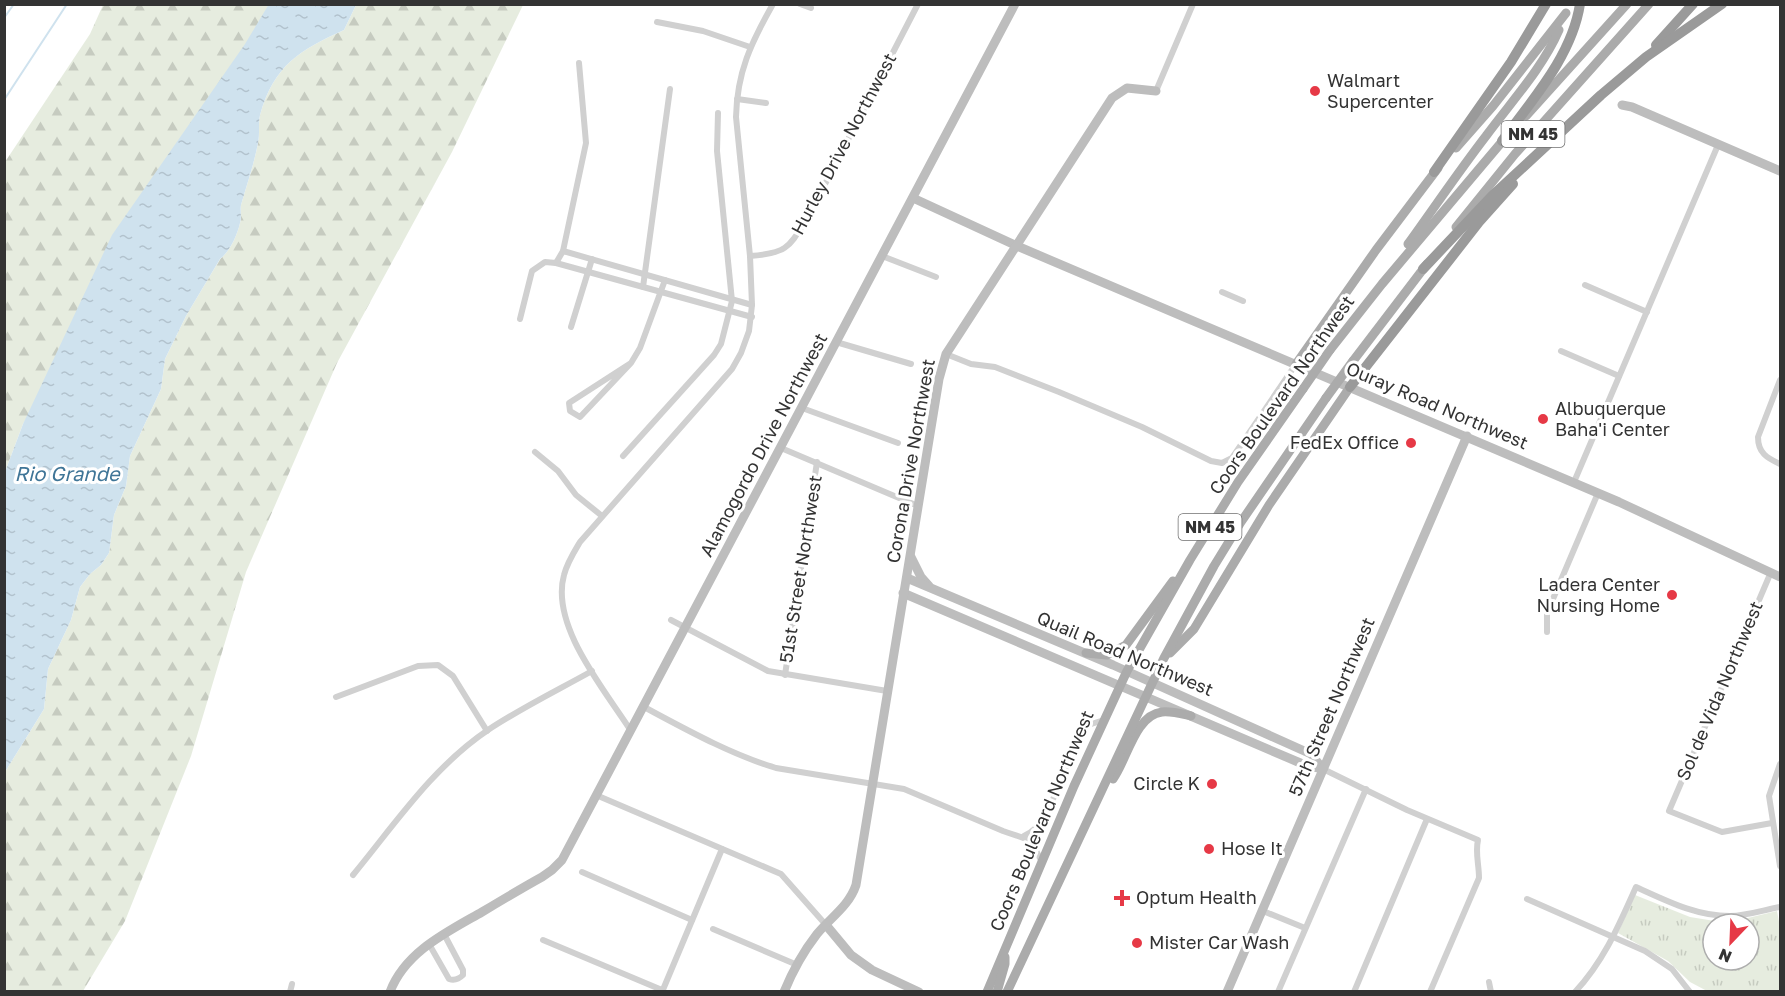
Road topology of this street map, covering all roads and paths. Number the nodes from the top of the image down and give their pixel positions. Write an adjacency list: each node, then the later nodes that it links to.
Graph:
1 (773, 4): 15 (street)
2 (800, 4): 12 (street)
3 (918, 4): 32 (street, Hurley Drive Northwest)
4 (1015, 4): 29 (street, Alamogordo Drive Northwest)
5 (1193, 4): 19 (street, Corona Drive Northwest)
6 (1546, 4): 28 (highway)
7 (1580, 4): 24 (highway)
8 (1627, 4): 24 (main road, Coors Boulevard Northwest / NM 45)
9 (1649, 4): 36 (main road, Coors Boulevard Northwest / NM 45)
10 (1694, 4): 16 (highway)
11 (1722, 4): 16 (highway)
12 (811, 8)
13 (1568, 9): 28 (main road); 41 (main road)
14 (657, 22): 15 (street)
15 (750, 47): 20 (street)
16 (1646, 57): 26 (highway)
17 (579, 63): 31 (street)
18 (670, 89): 38 (street)
19 (1156, 91): 30 (street, Corona Drive Northwest)
20 (737, 99): 21 (street); 32 (street)
21 (766, 103)
22 (1622, 105): 25 (street)
23 (718, 113): 46 (street)
24 (1502, 141): 41 (main road, Coors Boulevard Northwest / NM 45)
25 (1718, 145): 27 (street); 50 (street)
26 (1528, 162): 36 (highway); 62 (highway)
27 (1780, 171)
28 (1434, 172): 59 (main road)
29 (913, 198): 30 (street, Ouray Road Northwest); 33 (street, Alamogordo Drive Northwest)
30 (1017, 246): 56 (street, Corona Drive Northwest); 59 (street, Ouray Road Northwest)
31 (563, 251): 34 (street); 35 (street)
32 (750, 256): 48 (street)
33 (882, 256): 39 (street); 54 (street, Alamogordo Drive Northwest)
34 (592, 259): 37 (street); 38 (street)
35 (556, 263): 37 (street); 52 (street)
36 (1424, 269): 88 (main road, Coors Boulevard Northwest / NM 45, bridge)
37 (588, 272): 43 (street); 53 (street)
38 (645, 274): 40 (street); 43 (street)
39 (936, 277)
40 (665, 280): 44 (street); 46 (street)
41 (1382, 284): 76 (main road, Coors Boulevard Northwest / NM 45, bridge)
42 (1585, 285): 50 (street)
43 (643, 288): 44 (street)
44 (662, 292): 49 (street); 57 (street)
45 (1222, 292): 47 (street)
46 (732, 301): 48 (street); 49 (street)
47 (1243, 301)
48 (752, 305): 51 (street)
49 (730, 311): 51 (street); 68 (street)
50 (1647, 312): 60 (street)
51 (752, 317): 74 (street)
52 (520, 319)
53 (572, 327)
54 (836, 342): 58 (street); 63 (street, Alamogordo Drive Northwest)
55 (1561, 351): 60 (street)
56 (946, 354): 59 (street); 73 (street, Corona Drive Northwest)
57 (631, 363): 57 (street)
58 (911, 364)
59 (1296, 364): 62 (street, Ouray Road Northwest)
60 (1619, 376): 71 (street)
61 (1780, 380): 70 (street)
62 (1350, 387): 64 (street, Ouray Road Northwest); 88 (main road)
63 (802, 408): 65 (street); 66 (street, Alamogordo Drive Northwest)
64 (1467, 436): 71 (street, Ouray Road Northwest); 103 (street, 57th Street Northwest)
65 (898, 443)
66 (781, 448): 69 (street); 85 (street, Alamogordo Drive Northwest)
67 (536, 452): 74 (street)
68 (623, 456)
69 (817, 462): 73 (street); 91 (street, 51st Street Northwest)
70 (1780, 464)
71 (1574, 482): 72 (street, Ouray Road Northwest)
72 (1598, 493): 77 (street, Ouray Road Northwest); 86 (street)
73 (918, 506): 75 (street, Corona Drive Northwest)
74 (602, 516): 89 (street)
75 (910, 554): 79 (street, Corona Drive Northwest); 80 (street)
76 (1190, 560): 87 (main road); 90 (main road, Coors Boulevard Northwest / NM 45)
77 (1771, 572): 78 (street, Ouray Road Northwest); 109 (street, Sol de Vida Northwest)
78 (1780, 577)
79 (907, 578): 80 (street, Quail Road Northwest); 81 (street, Corona Drive Northwest)
80 (932, 590): 82 (street, Quail Road Northwest)
81 (903, 593): 84 (street, Quail Road Northwest); 94 (street, Corona Drive Northwest)
82 (975, 608): 84 (street); 87 (street, Quail Road Northwest)
83 (671, 620): 85 (street)
84 (970, 620): 93 (street, Quail Road Northwest)
85 (686, 628): 91 (street); 97 (street, Alamogordo Drive Northwest)
86 (1547, 632)
87 (1086, 653): 90 (street, Quail Road Northwest)
88 (1164, 658): 92 (main road, Coors Boulevard Northwest / NM 45)
89 (592, 670): 100 (street); 101 (street)
90 (1127, 671): 92 (street, Quail Road Northwest); 93 (main road, Coors Boulevard Northwest / NM 45)
91 (785, 675): 94 (street)
92 (1152, 682): 95 (main road, Coors Boulevard Northwest / NM 45); 103 (street, Quail Road Northwest)
93 (1120, 686): 95 (street, Quail Road Northwest); 99 (main road, Coors Boulevard Northwest / NM 45)
94 (887, 691): 104 (street, Corona Drive Northwest)
95 (1145, 696): 98 (street, Quail Road Northwest); 105 (main road, Coors Boulevard Northwest / NM 45)
96 (336, 697): 100 (street)
97 (644, 707): 101 (street, Alamogordo Drive Northwest); 104 (street)
98 (1191, 716): 103 (street, Quail Road Northwest); 105 (main road)
99 (1104, 720): 110 (street); 112 (main road, Coors Boulevard Northwest / NM 45)
100 (487, 731): 115 (street)
101 (632, 731): 107 (street, Alamogordo Drive Northwest)
102 (1780, 764): 109 (street)
103 (1323, 769): 106 (street, Quail Road Northwest); 118 (street, 57th Street Northwest)
104 (873, 783): 110 (street); 120 (street, Corona Drive Northwest)
105 (1104, 786): 136 (main road, Coors Boulevard Northwest / NM 45)
106 (1366, 789): 108 (street, Quail Road Northwest); 121 (street)
107 (596, 795): 111 (street); 123 (street, Alamogordo Drive Northwest)
108 (1427, 819): 139 (street); 140 (street, Quail Road Northwest)
109 (1772, 823): 113 (street)
110 (1024, 836): 112 (street)
111 (722, 849): 119 (street); 120 (street)
112 (1042, 863): 127 (main road, Coors Boulevard Northwest / NM 45)
113 (1780, 866)
114 (582, 873): 119 (street)
115 (353, 874)
116 (1527, 899): 124 (street)
117 (1780, 907): 124 (street)
118 (1263, 911): 121 (street); 137 (street, 57th Street Northwest)
119 (692, 920): 130 (street)
120 (826, 925): 128 (street, Corona Drive Northwest); 133 (street)
121 (1305, 928): 138 (street)
122 (713, 929): 128 (street)
123 (444, 934): 126 (street, Alamogordo Drive Northwest); 126 (street)
124 (1614, 937): 142 (street); 143 (street)
125 (543, 940): 130 (street)
126 (429, 944): 131 (street, Alamogordo Drive Northwest)
127 (1005, 948): 134 (main road, Coors Boulevard Northwest / NM 45); 135 (main road)
128 (795, 964): 132 (street, Corona Drive Northwest)
129 (1489, 982): 141 (street)
130 (662, 991)
131 (390, 992)
132 (784, 992)
133 (919, 992)
134 (987, 992)
135 (997, 992)
136 (1006, 992)
137 (1227, 992)
138 (1278, 992)
139 (1354, 992)
140 (1430, 992)
141 (1491, 992)
142 (1575, 992)
143 (1690, 992)

